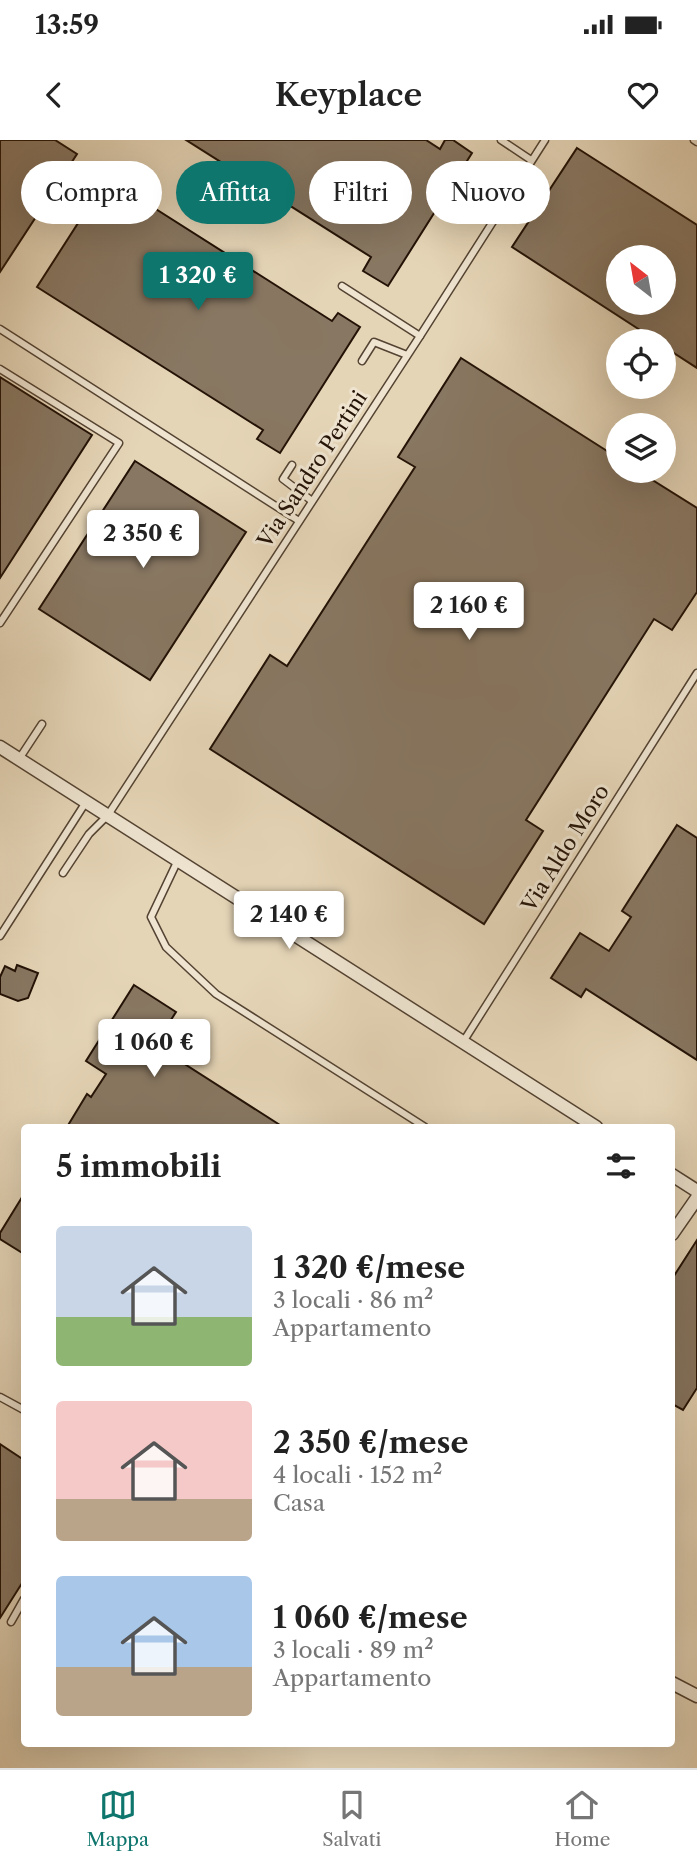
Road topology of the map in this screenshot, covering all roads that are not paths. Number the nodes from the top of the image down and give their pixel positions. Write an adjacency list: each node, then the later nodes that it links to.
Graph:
1 (501, 140): 3 (lane)
2 (545, 140): 3 (lane, Via Sandro Pertini)
3 (531, 160): 6 (lane, Via Sandro Pertini)
4 (342, 286): 6 (lane)
5 (0, 329): 12 (lane)
6 (420, 336): 7 (lane, Via Sandro Pertini)
7 (407, 355): 8 (lane); 11 (lane, Via Sandro Pertini)
8 (362, 361)
9 (0, 369): 13 (lane)
10 (292, 465): 11 (lane)
11 (312, 501): 12 (lane, Via Sandro Pertini)
12 (299, 521): 19 (lane, Via Sandro Pertini)
13 (0, 623)
14 (697, 673): 23 (lane, Via Aldo Moro)
15 (42, 724): 17 (lane)
16 (0, 747): 17 (street)
17 (19, 759): 18 (street)
18 (86, 802): 19 (street); 22 (lane)
19 (108, 816): 20 (street); 21 (lane, Via Sandro Pertini)
20 (178, 860): 23 (street); 24 (lane)
21 (63, 873)
22 (0, 936)
23 (463, 1042): 25 (street)
24 (420, 1124)
25 (591, 1124)
26 (675, 1177): 27 (street)
27 (697, 1191)
28 (697, 1198): 29 (street)
29 (675, 1230)
30 (0, 1397): 31 (lane)
31 (21, 1408)
32 (21, 1604): 33 (lane)
33 (11, 1622)
34 (675, 1685): 35 (street)
35 (697, 1696)

